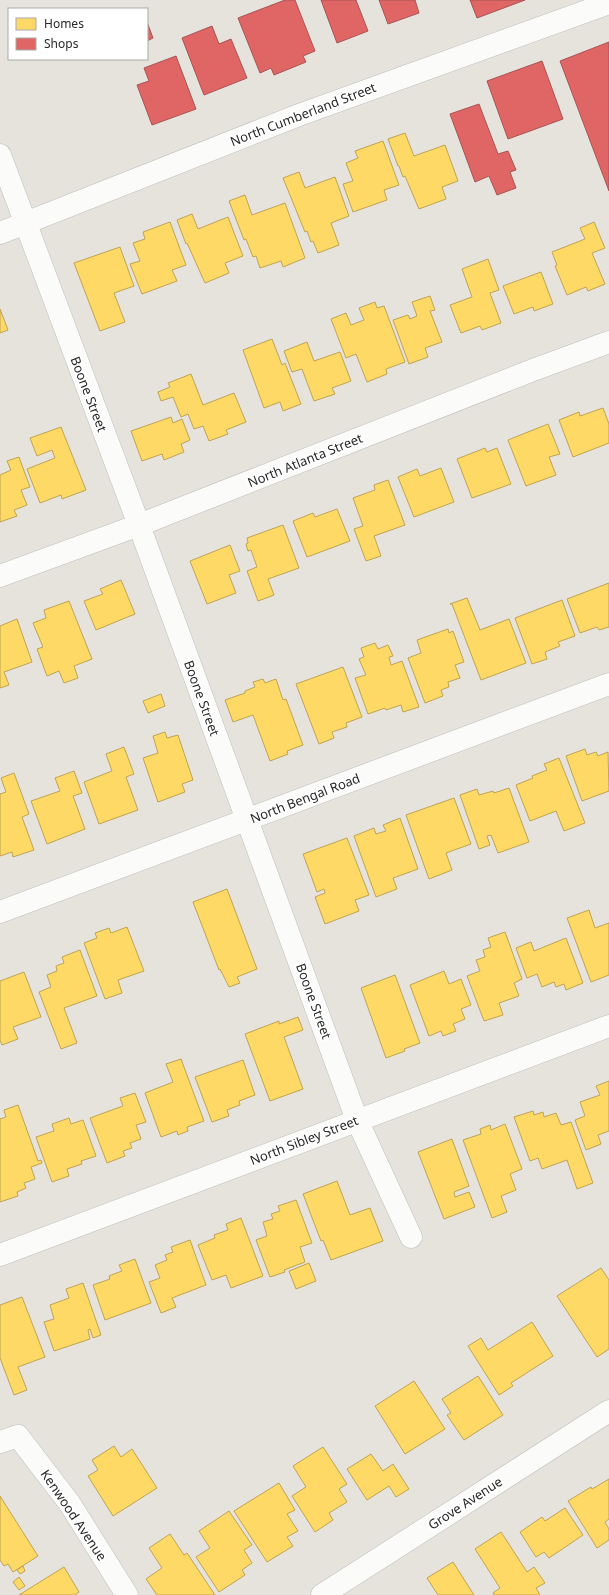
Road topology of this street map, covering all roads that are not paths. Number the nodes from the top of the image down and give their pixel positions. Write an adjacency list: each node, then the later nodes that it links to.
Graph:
1 (609, 3): 3 (street, North Cumberland Street)
2 (0, 155): 3 (street, Boone Street)
3 (26, 224): 4 (street, North Cumberland Street); 6 (street, Boone Street)
4 (0, 233)
5 (609, 342): 6 (street, North Atlanta Street)
6 (139, 525): 7 (street, North Atlanta Street); 9 (street, Boone Street)
7 (0, 576)
8 (609, 684): 9 (street, North Bengal Road)
9 (246, 820): 10 (street, North Bengal Road); 12 (street, Boone Street)
10 (0, 912)
11 (609, 1026): 12 (street, North Sibley Street)
12 (357, 1120): 13 (street, Boone Street); 14 (street, North Sibley Street)
13 (411, 1237)
14 (0, 1255)
15 (609, 1411): 18 (street, Grove Avenue)
16 (9, 1439): 17 (street, Kenwood Avenue)
17 (127, 1595)
18 (322, 1595)

